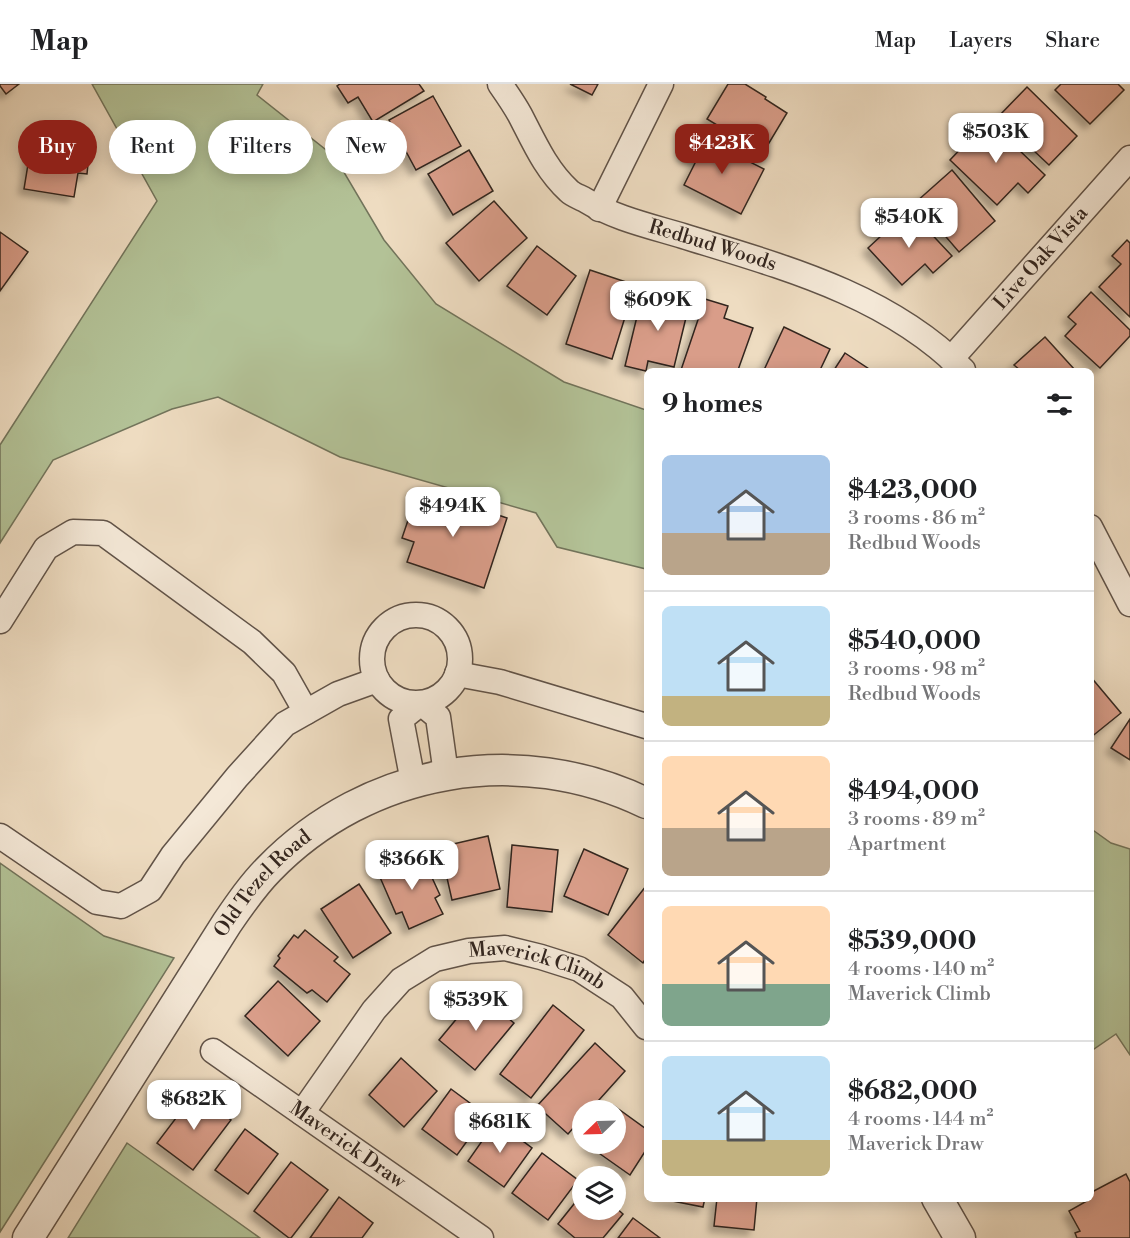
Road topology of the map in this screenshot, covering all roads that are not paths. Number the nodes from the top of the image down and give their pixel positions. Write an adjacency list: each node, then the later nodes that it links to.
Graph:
1 (500, 84): 4 (street, Redbud Woods)
2 (662, 84): 4 (street)
3 (1130, 158): 5 (street, Live Oak Vista)
4 (599, 209): 5 (street, Redbud Woods)
5 (957, 364)
6 (1094, 535): 7 (street)
7 (1130, 604)
8 (0, 621): 12 (street)
9 (457, 674): 10 (street); 11 (street); 13 (street)
10 (377, 680): 11 (street); 12 (street)
11 (421, 703): 14 (street); 15 (street)
12 (306, 712): 17 (street)
13 (644, 725)
14 (446, 774): 15 (street, Old Tezel Road); 16 (street, Old Tezel Road)
15 (413, 782): 22 (street, Old Tezel Road)
16 (644, 802)
17 (0, 836)
18 (644, 1024): 20 (street, Maverick Climb)
19 (213, 1051): 20 (street, Maverick Draw)
20 (302, 1113): 23 (street, Maverick Draw)
21 (939, 1202): 24 (street)
22 (28, 1238)
23 (481, 1238)
24 (960, 1238)

